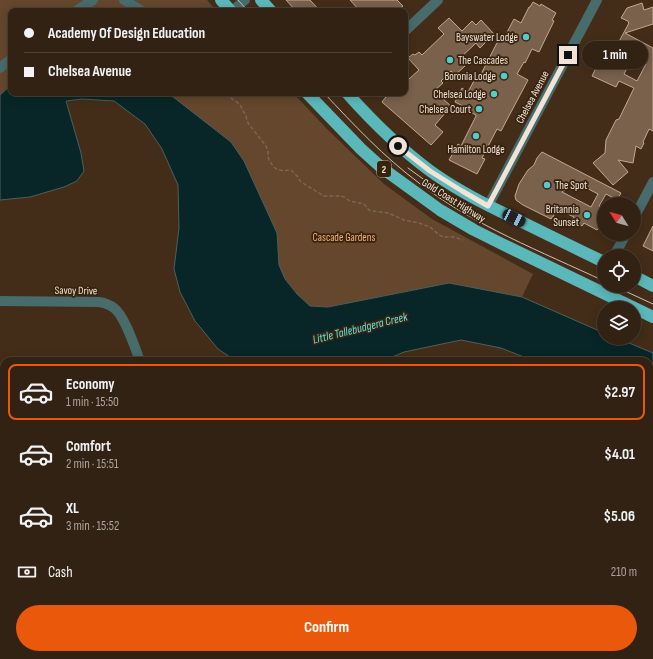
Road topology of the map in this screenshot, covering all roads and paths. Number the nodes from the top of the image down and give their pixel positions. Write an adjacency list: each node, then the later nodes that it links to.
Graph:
1 (93, 0): 8 (street)
2 (124, 0): 9 (street)
3 (221, 0): 10 (highway)
4 (245, 0): 11 (street)
5 (261, 0): 12 (highway)
6 (438, 0): 13 (street)
7 (597, 0): 21 (street, Chelsea Avenue)
8 (81, 8)
9 (137, 8)
10 (229, 8)
11 (236, 8)
12 (268, 8)
13 (408, 28)
14 (8, 61): 15 (street)
15 (0, 68)
16 (230, 96): 22 (path)
17 (310, 96): 27 (highway, Gold Coast Highway / 2)
18 (350, 96): 21 (highway, Gold Coast Highway)
19 (653, 182): 20 (street)
20 (641, 205)
21 (488, 206): 23 (highway, Gold Coast Highway)
22 (463, 240)
23 (597, 259)
24 (641, 280): 25 (highway)
25 (653, 286)
26 (0, 301): 28 (street, Savoy Drive)
27 (653, 317)
28 (138, 357)

